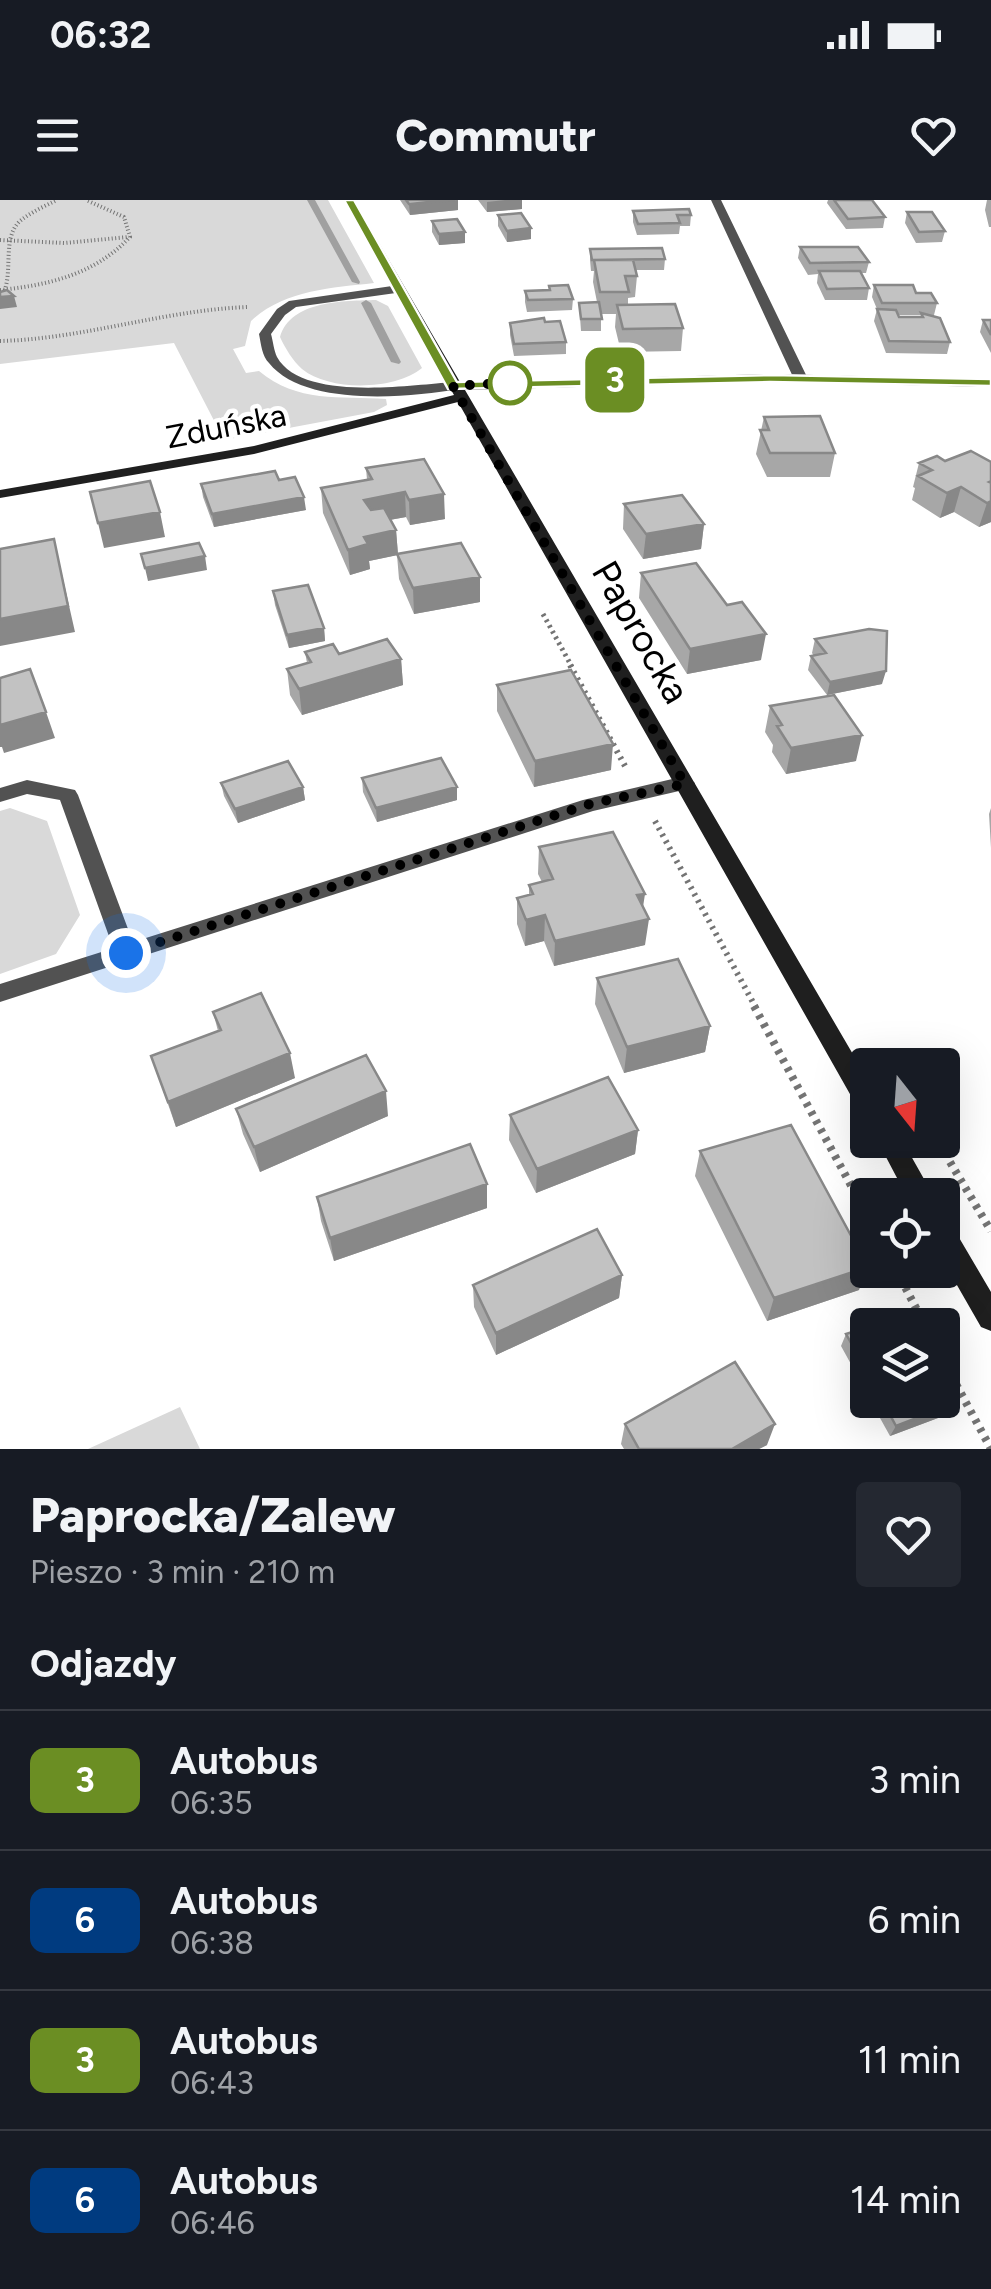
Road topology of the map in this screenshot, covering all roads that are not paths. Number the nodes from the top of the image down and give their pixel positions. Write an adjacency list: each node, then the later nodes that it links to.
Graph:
1 (349, 200): 3 (street, Paprocka)
2 (716, 200): 4 (street)
3 (399, 289): 6 (street, Paprocka); 6 (street)
4 (801, 379): 5 (street, Zduńska); 6 (street, Zduńska)
5 (991, 382)
6 (456, 392): 7 (street, Zduńska); 8 (street, Paprocka)
7 (0, 494)
8 (685, 784): 10 (street); 12 (street, Paprocka)
9 (0, 794): 10 (street)
10 (126, 953): 11 (street)
11 (0, 993)
12 (850, 1071)
13 (960, 1265): 14 (street)
14 (991, 1318)

